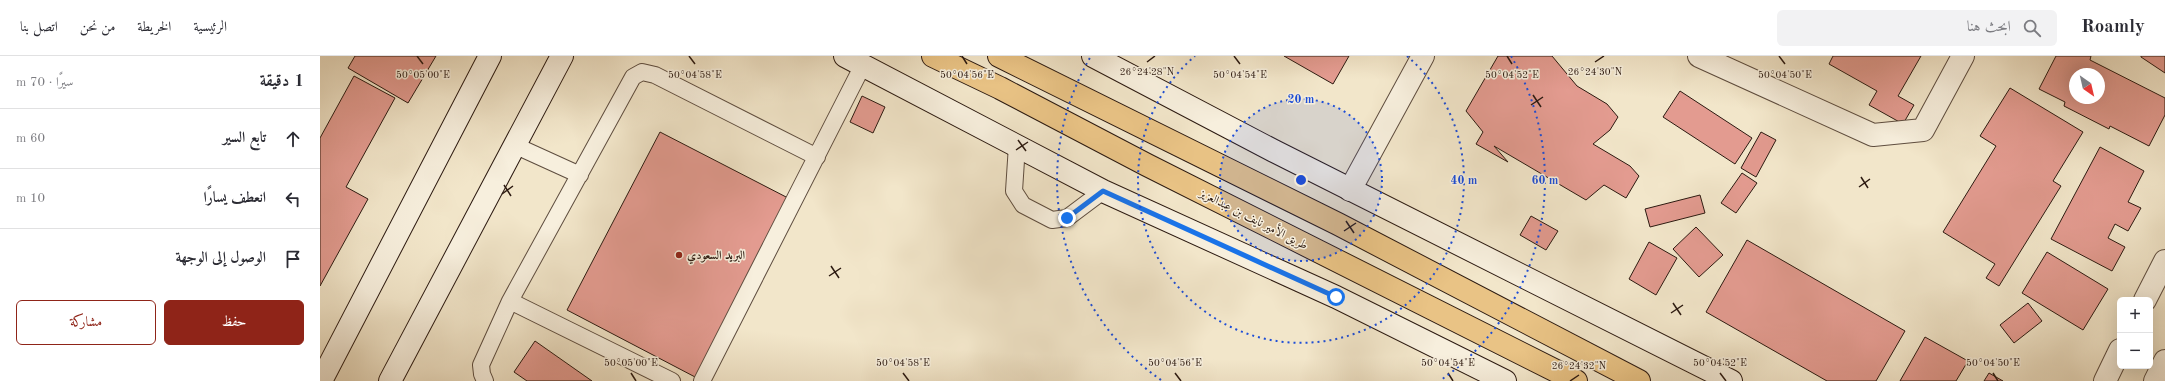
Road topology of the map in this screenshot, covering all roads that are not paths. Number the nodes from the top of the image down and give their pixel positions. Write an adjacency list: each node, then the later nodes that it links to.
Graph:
1 (490, 56): 21 (street)
2 (562, 56): 10 (street)
3 (933, 56): 27 (main road, طريق الأمير نايف بن عبدالعزيز)
4 (999, 56): 28 (main road)
5 (1093, 56): 14 (street)
6 (1423, 56): 14 (street)
7 (1699, 56): 8 (street)
8 (1963, 56)
9 (854, 61): 11 (street); 12 (lane)
10 (514, 145): 13 (lane); 22 (street)
11 (1017, 145): 15 (street); 15 (lane)
12 (817, 157): 13 (lane); 25 (lane)
13 (580, 175): 18 (lane)
14 (1350, 190): 29 (street)
15 (1103, 191): 26 (street)
16 (2165, 261): 17 (street)
17 (2147, 297)
18 (510, 301): 23 (lane); 24 (lane)
19 (2117, 356): 30 (street)
20 (2165, 361): 31 (street)
21 (321, 381)
22 (390, 381)
23 (485, 381)
24 (672, 381)
25 (702, 381)
26 (1505, 381)
27 (1576, 381)
28 (1639, 381)
29 (1731, 381)
30 (2105, 381)
31 (2155, 381)

